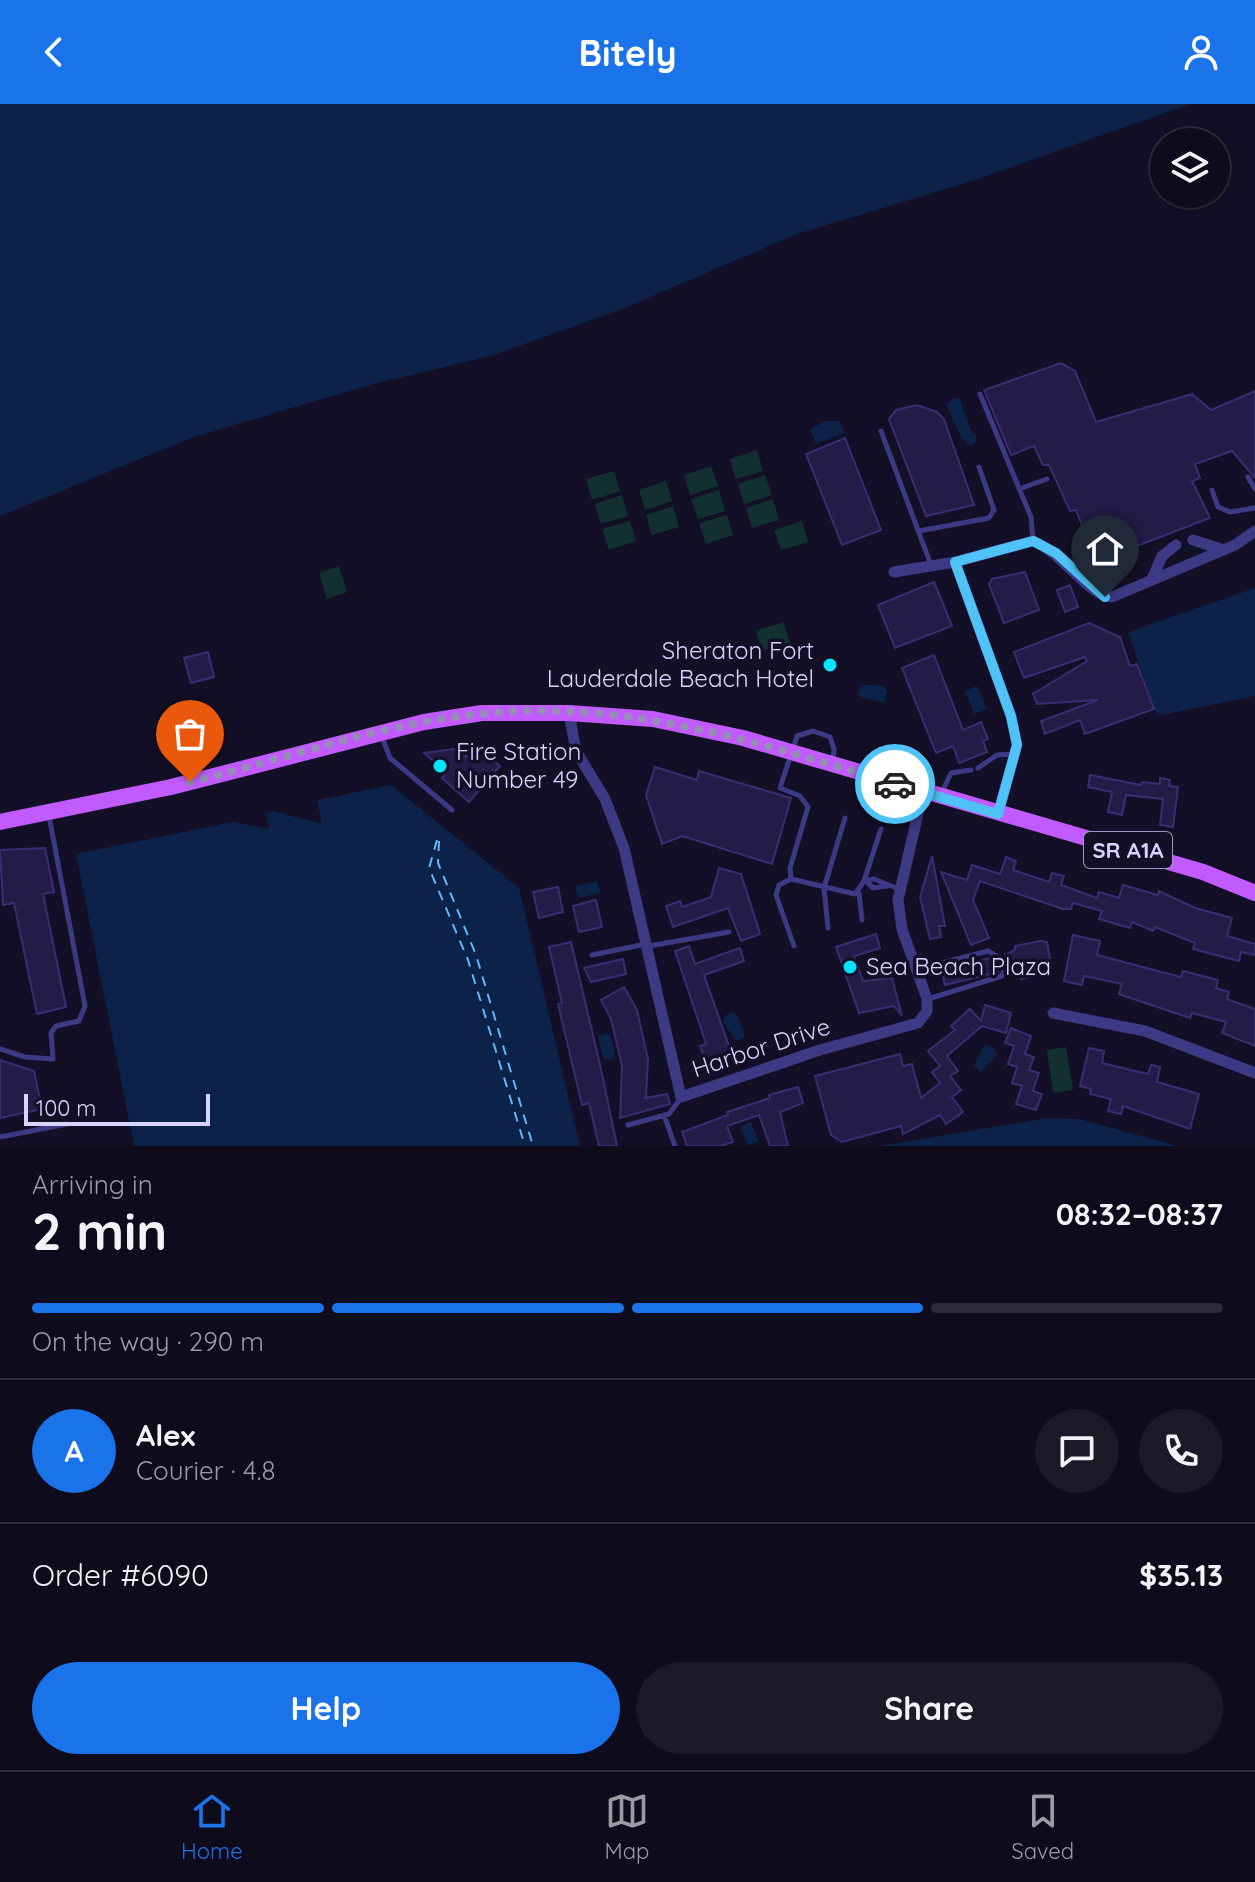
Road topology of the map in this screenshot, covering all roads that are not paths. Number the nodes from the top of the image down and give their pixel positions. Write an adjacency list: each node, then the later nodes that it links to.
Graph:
1 (980, 394): 6 (lane)
2 (881, 431): 10 (lane)
3 (979, 467): 10 (lane)
4 (1248, 477): 7 (lane)
5 (1047, 479): 6 (lane)
6 (1019, 489): 13 (lane)
7 (1255, 489)
8 (1212, 490): 9 (lane)
9 (1255, 508)
10 (919, 531): 17 (lane)
11 (1255, 531): 15 (street)
12 (1193, 540): 15 (street)
13 (1033, 541): 16 (street); 19 (street)
14 (1176, 545): 19 (street)
15 (1224, 550): 19 (street)
16 (955, 562): 17 (street); 23 (street)
17 (931, 566): 18 (street)
18 (894, 572)
19 (1152, 579)
20 (569, 713): 21 (main road, SR A1A); 22 (main road, SR A1A); 43 (street, Harbor Drive)
21 (380, 733): 28 (lane); 29 (main road, SR A1A)
22 (792, 752): 24 (main road, SR A1A); 24 (lane); 34 (lane)
23 (1015, 754): 25 (lane); 30 (street)
24 (832, 765): 27 (main road, SR A1A)
25 (978, 768)
26 (971, 770): 27 (lane)
27 (931, 795): 30 (main road, SR A1A); 37 (street)
28 (452, 810)
29 (48, 813): 32 (main road, SR A1A); 49 (lane)
30 (998, 814): 39 (main road, SR A1A)
31 (845, 818): 36 (lane)
32 (0, 822)
33 (881, 829): 35 (lane)
34 (791, 879): 36 (lane); 44 (lane)
35 (866, 882): 37 (lane); 38 (lane)
36 (824, 888): 38 (lane); 41 (lane)
37 (900, 889): 46 (street)
38 (859, 893): 40 (lane)
39 (1255, 893)
40 (862, 920)
41 (828, 928)
42 (729, 932): 43 (lane)
43 (647, 945): 45 (lane); 51 (street, Harbor Drive)
44 (794, 946)
45 (592, 955)
46 (917, 969): 47 (street); 47 (lane)
47 (927, 999): 51 (street, Harbor Drive)
48 (1053, 1013): 50 (street)
49 (0, 1049)
50 (1255, 1073)
51 (681, 1097): 52 (lane)
52 (664, 1115): 54 (lane); 56 (lane)
53 (67, 1124): 55 (lane)
54 (628, 1125)
55 (0, 1137)
56 (675, 1146)

